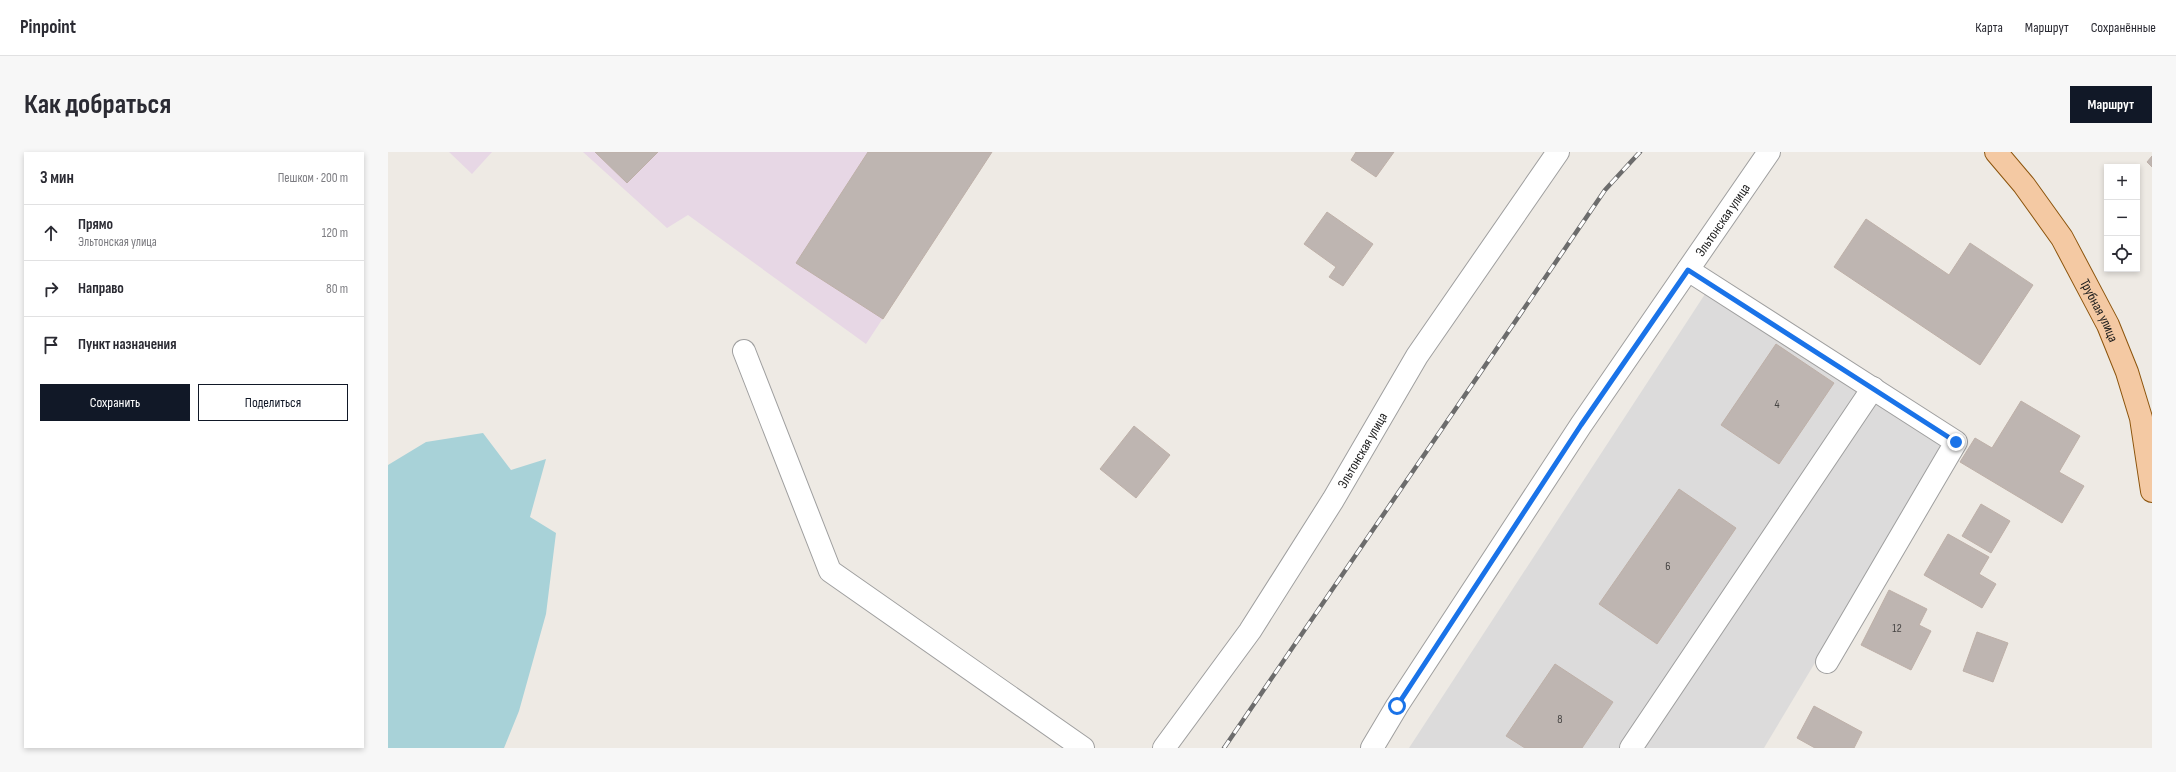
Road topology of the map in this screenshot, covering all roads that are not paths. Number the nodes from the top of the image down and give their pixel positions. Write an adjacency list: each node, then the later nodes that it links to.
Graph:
1 (1558, 152): 10 (street, Эльтонская улица)
2 (1769, 152): 4 (street, Эльтонская улица)
3 (1996, 152): 7 (main road, Трубная улица)
4 (1688, 270): 6 (street); 11 (street, Эльтонская улица)
5 (744, 351): 9 (street)
6 (1873, 388): 8 (street); 12 (street)
7 (2152, 491)
8 (1827, 662)
9 (1083, 748)
10 (1164, 748)
11 (1372, 748)
12 (1630, 748)

